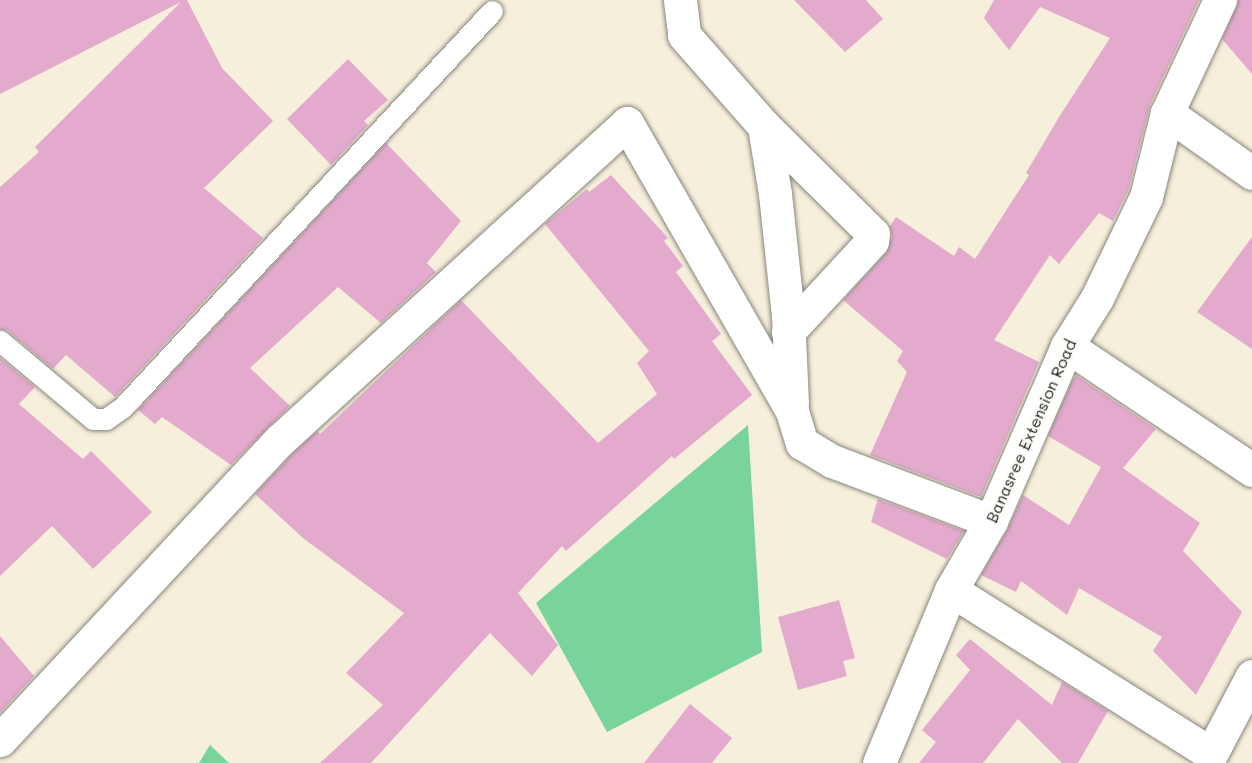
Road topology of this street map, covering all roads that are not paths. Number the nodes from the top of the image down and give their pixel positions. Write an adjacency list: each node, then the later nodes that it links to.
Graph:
1 (680, 0): 5 (street)
2 (1220, 0): 4 (street, Banasree Extension Road)
3 (492, 11): 8 (lane)
4 (1167, 113): 6 (street); 9 (street, Banasree Extension Road)
5 (764, 126): 7 (street); 7 (street)
6 (1252, 173)
7 (788, 332): 10 (street)
8 (0, 341)
9 (1067, 346): 11 (street); 12 (street, Banasree Extension Road)
10 (792, 411): 12 (street); 15 (street)
11 (1252, 470)
12 (991, 521): 13 (street, Banasree Extension Road)
13 (951, 590): 14 (street); 16 (street, Banasree Extension Road)
14 (1251, 680)
15 (0, 740)
16 (879, 763)

